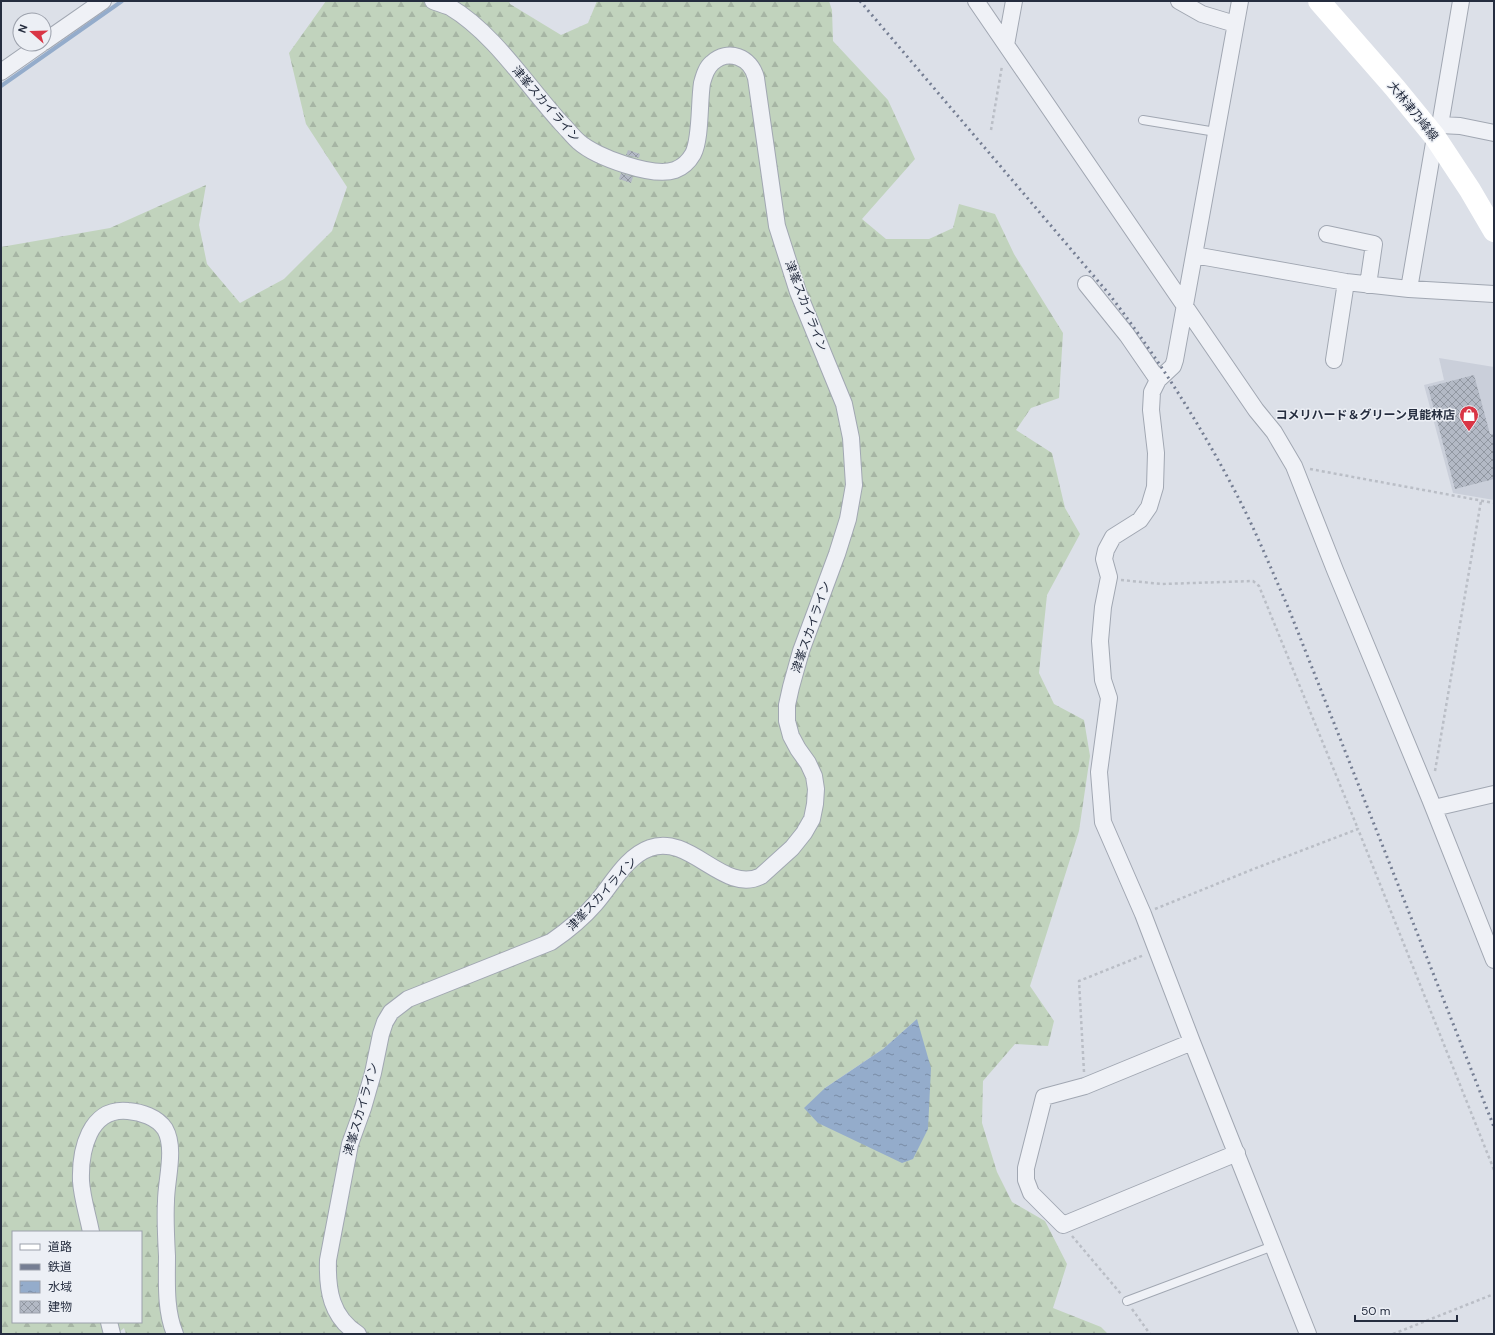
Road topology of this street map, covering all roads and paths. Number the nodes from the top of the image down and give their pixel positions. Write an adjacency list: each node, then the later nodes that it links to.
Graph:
1 (103, 1): 10 (street)
2 (433, 1): 52 (street, 津峯スカイライン)
3 (976, 1): 11 (street)
4 (1014, 1): 11 (street)
5 (1179, 1): 9 (street)
6 (1240, 1): 9 (street)
7 (1319, 1): 17 (main road, 大林津乃峰線)
8 (1461, 1): 17 (street)
9 (1235, 24): 16 (street)
10 (52, 36)
11 (1006, 45): 15 (path); 27 (street)
12 (30, 52): 13 (street)
13 (1, 72)
14 (1143, 120): 16 (lane)
15 (991, 130)
16 (1216, 132): 21 (street)
17 (1436, 132): 18 (street); 19 (main road, 大林津乃峰線); 25 (street)
18 (1494, 133)
19 (1494, 231)
20 (1327, 234): 24 (street)
21 (1194, 255): 22 (street); 27 (street)
22 (1346, 282): 24 (street); 28 (street)
23 (1086, 284): 29 (street)
24 (1368, 285): 25 (street)
25 (1409, 289): 26 (street)
26 (1494, 294)
27 (1185, 305): 29 (street); 30 (street)
28 (1334, 360)
29 (1158, 380): 33 (street)
30 (1294, 466): 31 (path); 35 (street)
31 (1481, 501): 32 (path); 35 (path)
32 (1494, 504)
33 (1109, 577): 36 (path); 37 (street)
34 (1494, 794): 35 (street)
35 (1432, 804): 39 (street)
36 (1358, 829): 37 (path); 43 (path)
37 (1143, 914): 38 (street)
38 (1157, 950): 40 (street); 41 (path)
39 (1494, 960)
40 (1192, 1042): 41 (street); 42 (street)
41 (1085, 1086): 44 (street)
42 (1237, 1153): 44 (street); 46 (street)
43 (1494, 1170)
44 (1063, 1225): 48 (path)
45 (91, 1231): 51 (street)
46 (1273, 1246): 48 (lane); 54 (street)
47 (1494, 1294): 55 (path)
48 (1127, 1301): 53 (path)
49 (109, 1323): 50 (street)
50 (112, 1334)
51 (175, 1334)
52 (358, 1334)
53 (1150, 1334)
54 (1308, 1334)
55 (1393, 1334)

